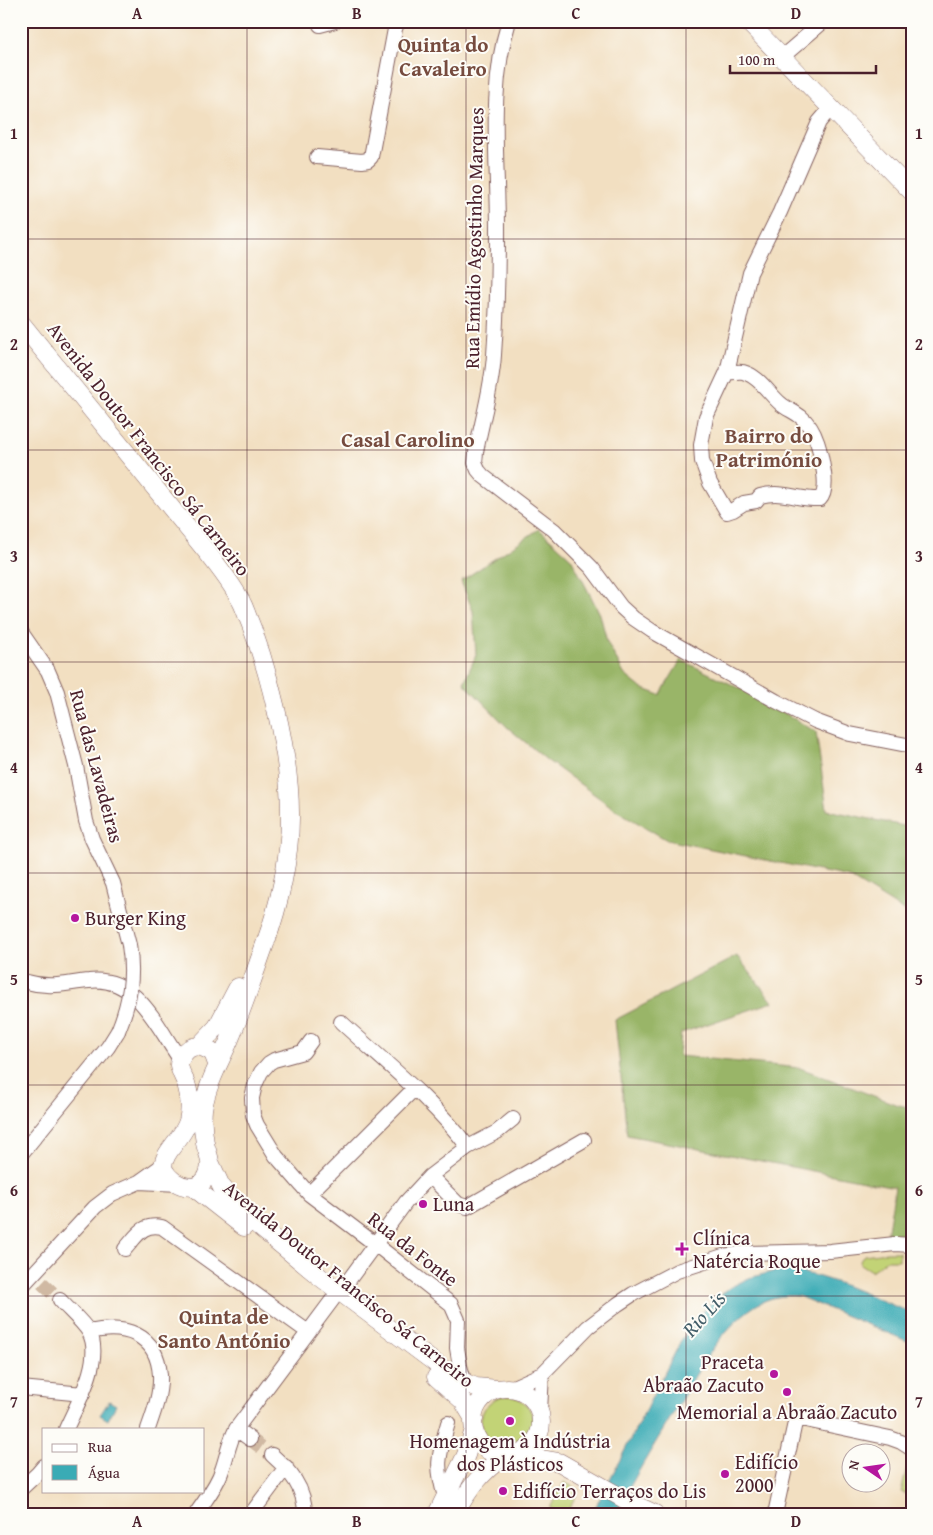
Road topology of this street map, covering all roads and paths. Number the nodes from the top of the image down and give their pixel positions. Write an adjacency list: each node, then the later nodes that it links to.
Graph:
1 (335, 21): 6 (street)
2 (398, 21): 9 (street)
3 (509, 21): 15 (street, Rua Emídio Agostinho Marques)
4 (748, 21): 7 (main road)
5 (824, 21): 7 (street)
6 (320, 25)
7 (782, 57): 8 (main road)
8 (831, 108): 10 (main road); 13 (street)
9 (317, 157)
10 (912, 192)
11 (21, 323): 20 (main road, Avenida Doutor Francisco Sá Carneiro)
12 (21, 339): 19 (main road, Avenida Doutor Francisco Sá Carneiro)
13 (727, 372): 13 (street)
14 (21, 632): 25 (street, Rua das Lavadeiras, bridge)
15 (912, 746)
16 (23, 981): 19 (street)
17 (340, 1022): 21 (street)
18 (311, 1041): 31 (street, Rua da Fonte)
19 (190, 1051): 20 (main road); 27 (main road)
20 (217, 1064): 26 (main road, Avenida Doutor Francisco Sá Carneiro)
21 (414, 1089): 24 (street); 31 (street)
22 (513, 1119): 24 (street)
23 (584, 1140): 28 (street)
24 (468, 1146): 28 (street)
25 (21, 1154)
26 (210, 1162): 30 (main road); 36 (main road, Avenida Doutor Francisco Sá Carneiro)
27 (163, 1165): 29 (street); 30 (main road, Avenida Doutor Francisco Sá Carneiro)
28 (430, 1176): 32 (street)
29 (139, 1182): 30 (street); 35 (street)
30 (186, 1186): 36 (main road, Avenida Doutor Francisco Sá Carneiro)
31 (309, 1194): 32 (street, Rua da Fonte)
32 (375, 1244): 36 (street); 41 (street, Rua da Fonte)
33 (912, 1245): 40 (street)
34 (125, 1249): 39 (street)
35 (21, 1287)
36 (337, 1295): 39 (street); 41 (main road, Avenida Doutor Francisco Sá Carneiro); 47 (main road, Avenida Doutor Francisco Sá Carneiro)
37 (60, 1300): 38 (street)
38 (89, 1332): 44 (street); 49 (street)
39 (308, 1332): 50 (street)
40 (542, 1374): 43 (street); 45 (street)
41 (465, 1384): 43 (main road, Avenida Doutor Francisco Sá Carneiro)
42 (21, 1388): 44 (street)
43 (504, 1389): 45 (main road); 47 (main road)
44 (83, 1394): 48 (street)
45 (541, 1418): 54 (main road); 55 (main road)
46 (448, 1423): 59 (street)
47 (474, 1424): 54 (main road); 59 (main road)
48 (66, 1428)
49 (148, 1428)
50 (236, 1429): 51 (street); 60 (street)
51 (250, 1439)
52 (912, 1449): 66 (street)
53 (272, 1455): 57 (street)
54 (511, 1455): 55 (main road); 64 (main road)
55 (560, 1462): 65 (main road)
56 (42, 1468): 58 (street)
57 (286, 1468): 61 (street); 62 (street)
58 (21, 1489)
59 (445, 1497): 63 (main road)
60 (196, 1514)
61 (251, 1514)
62 (305, 1514)
63 (436, 1514)
64 (455, 1514)
65 (655, 1514)
66 (775, 1514)

